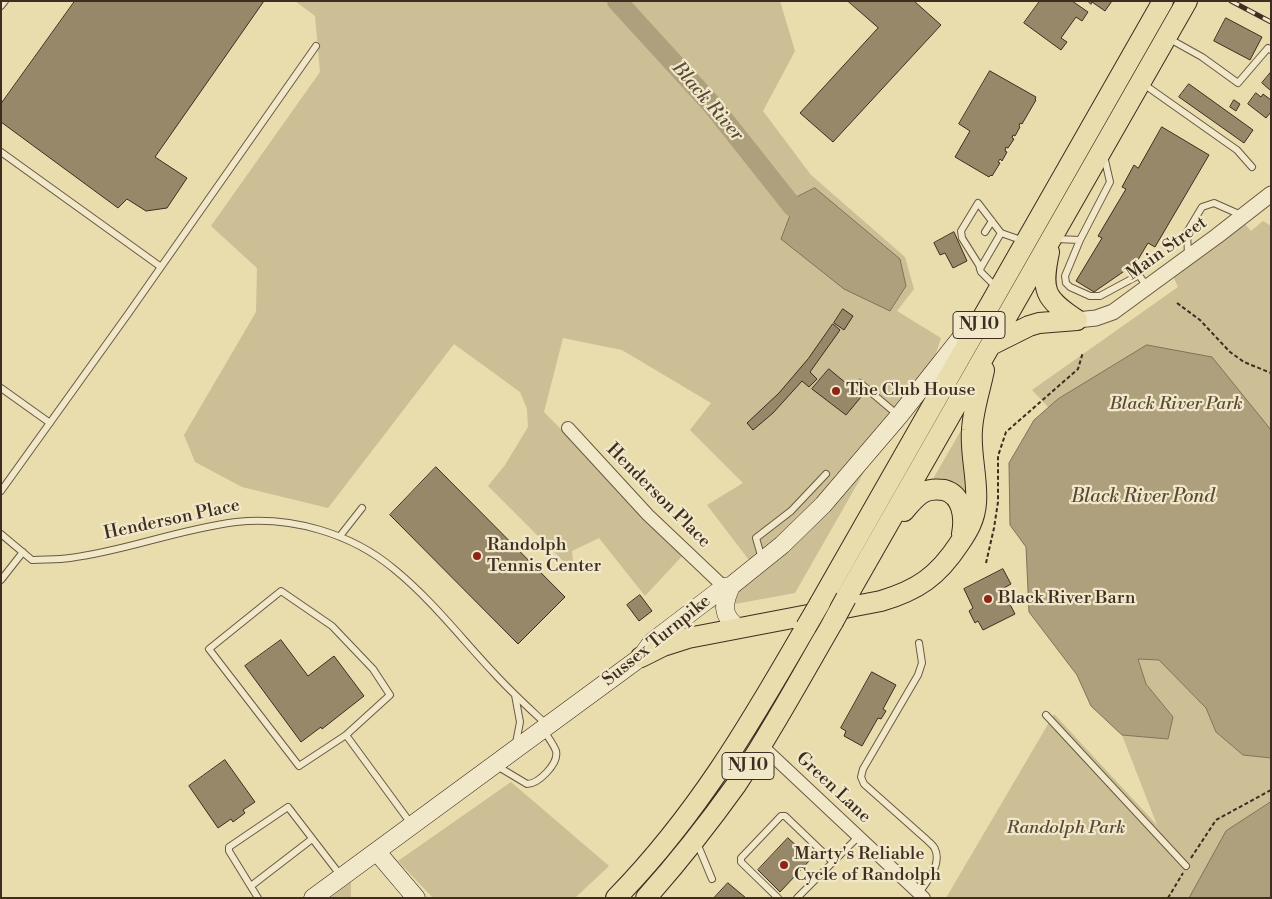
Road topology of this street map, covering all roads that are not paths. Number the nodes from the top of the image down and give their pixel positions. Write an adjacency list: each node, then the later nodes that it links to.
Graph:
1 (5, 1): 4 (lane)
2 (1163, 1): 19 (highway, NJ 10)
3 (1188, 1): 5 (highway, NJ 10)
4 (1, 6)
5 (1167, 37): 7 (lane); 8 (highway, NJ 10)
6 (316, 46): 23 (lane)
7 (1271, 50)
8 (1141, 82): 9 (highway, NJ 10); 11 (lane)
9 (1102, 151): 17 (highway, NJ 10); 18 (lane)
10 (1, 152): 23 (lane)
11 (1252, 167)
12 (1271, 194): 13 (street, Main Street)
13 (1243, 216): 22 (street, Main Street); 22 (lane)
14 (992, 221): 15 (lane); 16 (lane); 21 (lane)
15 (985, 232)
16 (1001, 233): 19 (lane); 24 (lane)
17 (1052, 238): 18 (lane); 27 (highway); 28 (highway, NJ 10)
18 (1080, 240): 25 (lane)
19 (1026, 241): 26 (highway, NJ 10)
20 (976, 246): 21 (lane)
21 (972, 253): 24 (lane)
22 (1188, 256): 25 (street, Main Street)
23 (161, 267): 32 (lane)
24 (980, 270): 26 (lane)
25 (1147, 287): 27 (street, Main Street)
26 (998, 291): 31 (main road, Sussex Turnpike); 69 (highway, NJ 10, bridge)
27 (1077, 320): 28 (highway)
28 (990, 346): 39 (highway, NJ 10); 40 (highway)
29 (860, 383): 31 (lane)
30 (1, 388): 32 (lane)
31 (899, 416): 42 (main road, Sussex Turnpike)
32 (50, 423): 35 (lane)
33 (568, 428): 44 (street, Henderson Place)
34 (826, 474): 42 (lane)
35 (1, 491)
36 (362, 508): 38 (lane)
37 (1, 534): 41 (lane)
38 (340, 536): 41 (lane, Henderson Place); 48 (lane, Henderson Place)
39 (878, 542): 40 (highway); 52 (highway, NJ 10, bridge)
40 (959, 545): 45 (highway)
41 (23, 552): 43 (lane)
42 (762, 560): 44 (main road, Sussex Turnpike)
43 (1, 580)
44 (728, 586): 45 (main road); 47 (main road, Sussex Turnpike)
45 (738, 628): 47 (highway)
46 (919, 643): 65 (lane)
47 (641, 657): 50 (main road, Sussex Turnpike)
48 (514, 693): 50 (lane, Henderson Place); 53 (lane)
49 (1046, 715): 61 (lane)
50 (546, 728): 53 (main road, Sussex Turnpike); 54 (lane, Henderson Place)
51 (346, 735): 51 (lane); 55 (lane)
52 (761, 745): 56 (street, Green Lane); 58 (highway, NJ 10)
53 (513, 752): 54 (main road, Sussex Turnpike)
54 (496, 765): 55 (main road, Sussex Turnpike)
55 (413, 826): 59 (main road, Sussex Turnpike)
56 (859, 836): 60 (lane); 65 (street, Green Lane)
57 (312, 839): 62 (lane); 64 (lane); 64 (lane)
58 (696, 839): 63 (lane); 70 (highway, NJ 10)
59 (377, 852): 62 (main road, Sussex Turnpike); 68 (main road)
60 (834, 862): 71 (lane); 72 (lane)
61 (1186, 866)
62 (342, 877): 67 (main road, Sussex Turnpike)
63 (712, 879)
64 (251, 886): 66 (lane)
65 (922, 895)
66 (258, 898)
67 (313, 898)
68 (416, 898)
69 (616, 898)
70 (646, 898)
71 (778, 898)
72 (797, 898)

